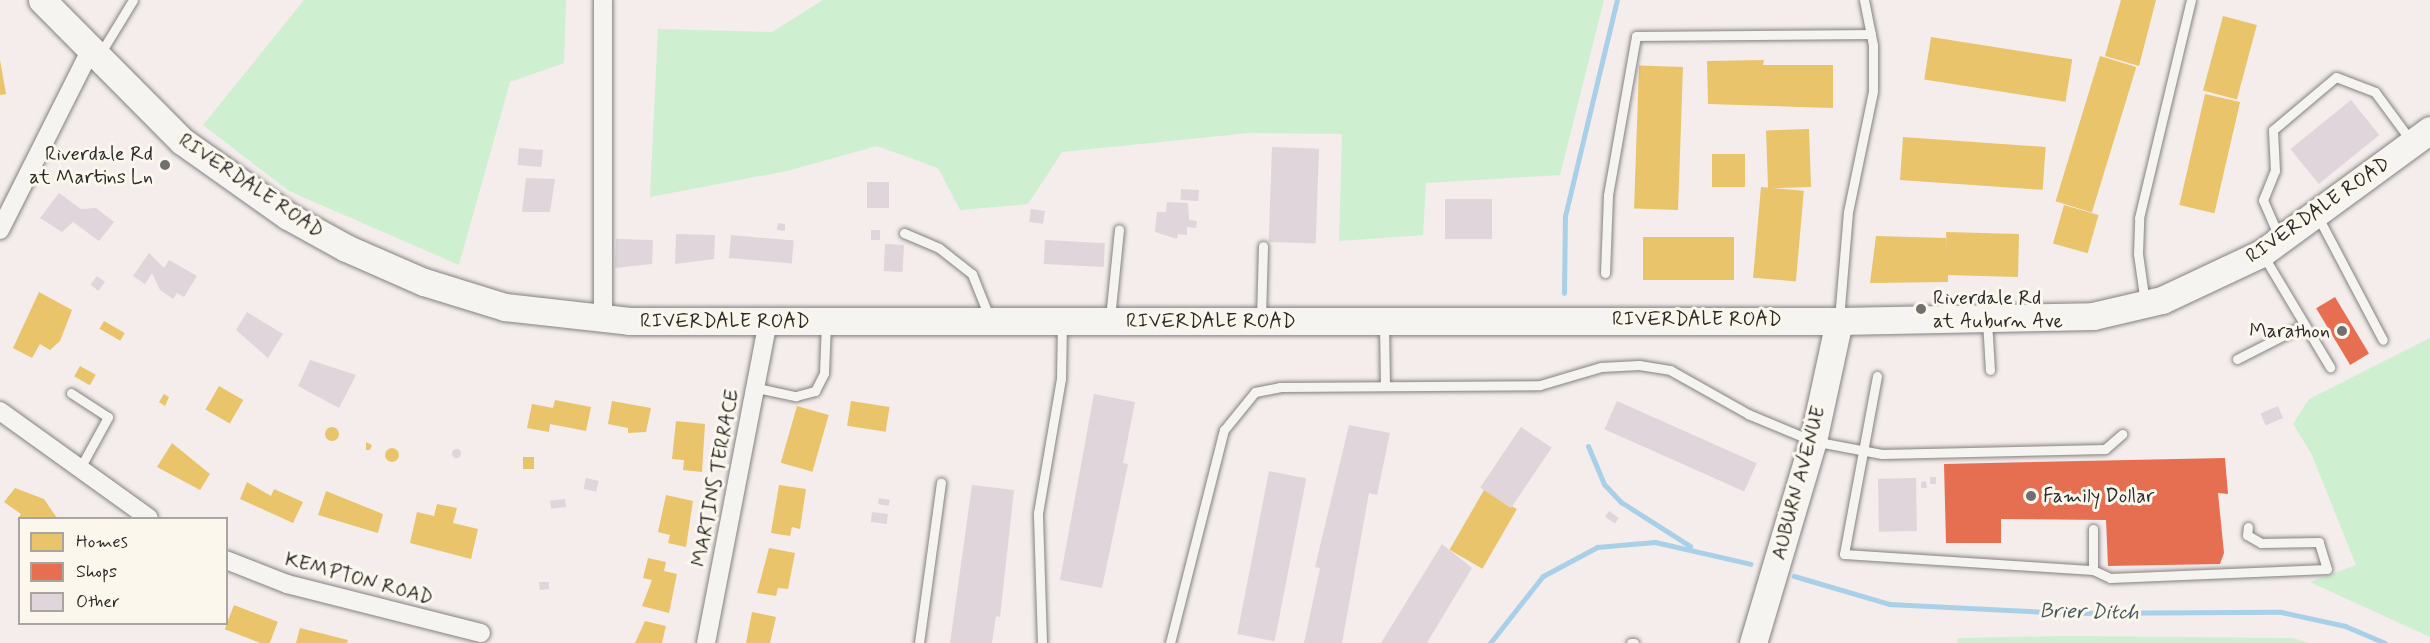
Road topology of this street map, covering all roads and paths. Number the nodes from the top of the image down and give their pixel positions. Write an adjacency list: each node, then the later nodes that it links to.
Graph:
1 (42, 0): 7 (main road, RIVERDALE ROAD)
2 (133, 0): 7 (lane)
3 (603, 0): 17 (street)
4 (1864, 0): 6 (lane)
5 (2191, 0): 16 (lane)
6 (1871, 34): 15 (lane); 26 (lane)
7 (95, 53): 11 (street); 17 (main road, RIVERDALE ROAD)
8 (2421, 137): 9 (main road, RIVERDALE ROAD); 14 (lane)
9 (2317, 215): 14 (main road, RIVERDALE ROAD); 28 (lane)
10 (1119, 229): 24 (lane)
11 (0, 230)
12 (904, 233): 22 (lane)
13 (1263, 246): 25 (lane)
14 (2271, 247): 16 (main road, RIVERDALE ROAD); 27 (lane)
15 (1605, 273)
16 (2145, 305): 18 (main road, RIVERDALE ROAD)
17 (603, 319): 20 (main road, RIVERDALE ROAD)
18 (1986, 319): 26 (main road, RIVERDALE ROAD); 31 (lane)
19 (1384, 320): 25 (main road, RIVERDALE ROAD); 26 (main road, RIVERDALE ROAD); 33 (lane)
20 (768, 321): 21 (main road, RIVERDALE ROAD); 34 (street, MARTINS TERRACE)
21 (826, 321): 22 (main road, RIVERDALE ROAD); 34 (lane)
22 (991, 321): 23 (main road, RIVERDALE ROAD)
23 (1062, 321): 24 (main road, RIVERDALE ROAD); 50 (lane)
24 (1110, 321): 25 (main road, RIVERDALE ROAD)
25 (1261, 321)
26 (1839, 321): 38 (main road, AUBURN AVENUE)
27 (2304, 325): 29 (lane); 30 (lane)
28 (2383, 340)
29 (2237, 359)
30 (2330, 367)
31 (1990, 370)
32 (1877, 376): 39 (lane)
33 (1385, 385): 38 (lane); 51 (lane)
34 (757, 388): 48 (street, MARTINS TERRACE)
35 (71, 393): 40 (lane)
36 (0, 411): 40 (street)
37 (2122, 434): 39 (lane)
38 (1813, 441): 39 (lane); 52 (main road, AUBURN AVENUE)
39 (1865, 451): 46 (lane)
40 (79, 470): 42 (street)
41 (941, 483): 49 (lane)
42 (146, 517)
43 (2247, 527): 46 (lane)
44 (2093, 529): 46 (lane)
45 (228, 561): 47 (street, KEMPTON ROAD)
46 (2093, 570)
47 (481, 633)
48 (706, 643)
49 (919, 643)
50 (1042, 643)
51 (1170, 643)
52 (1754, 643)

